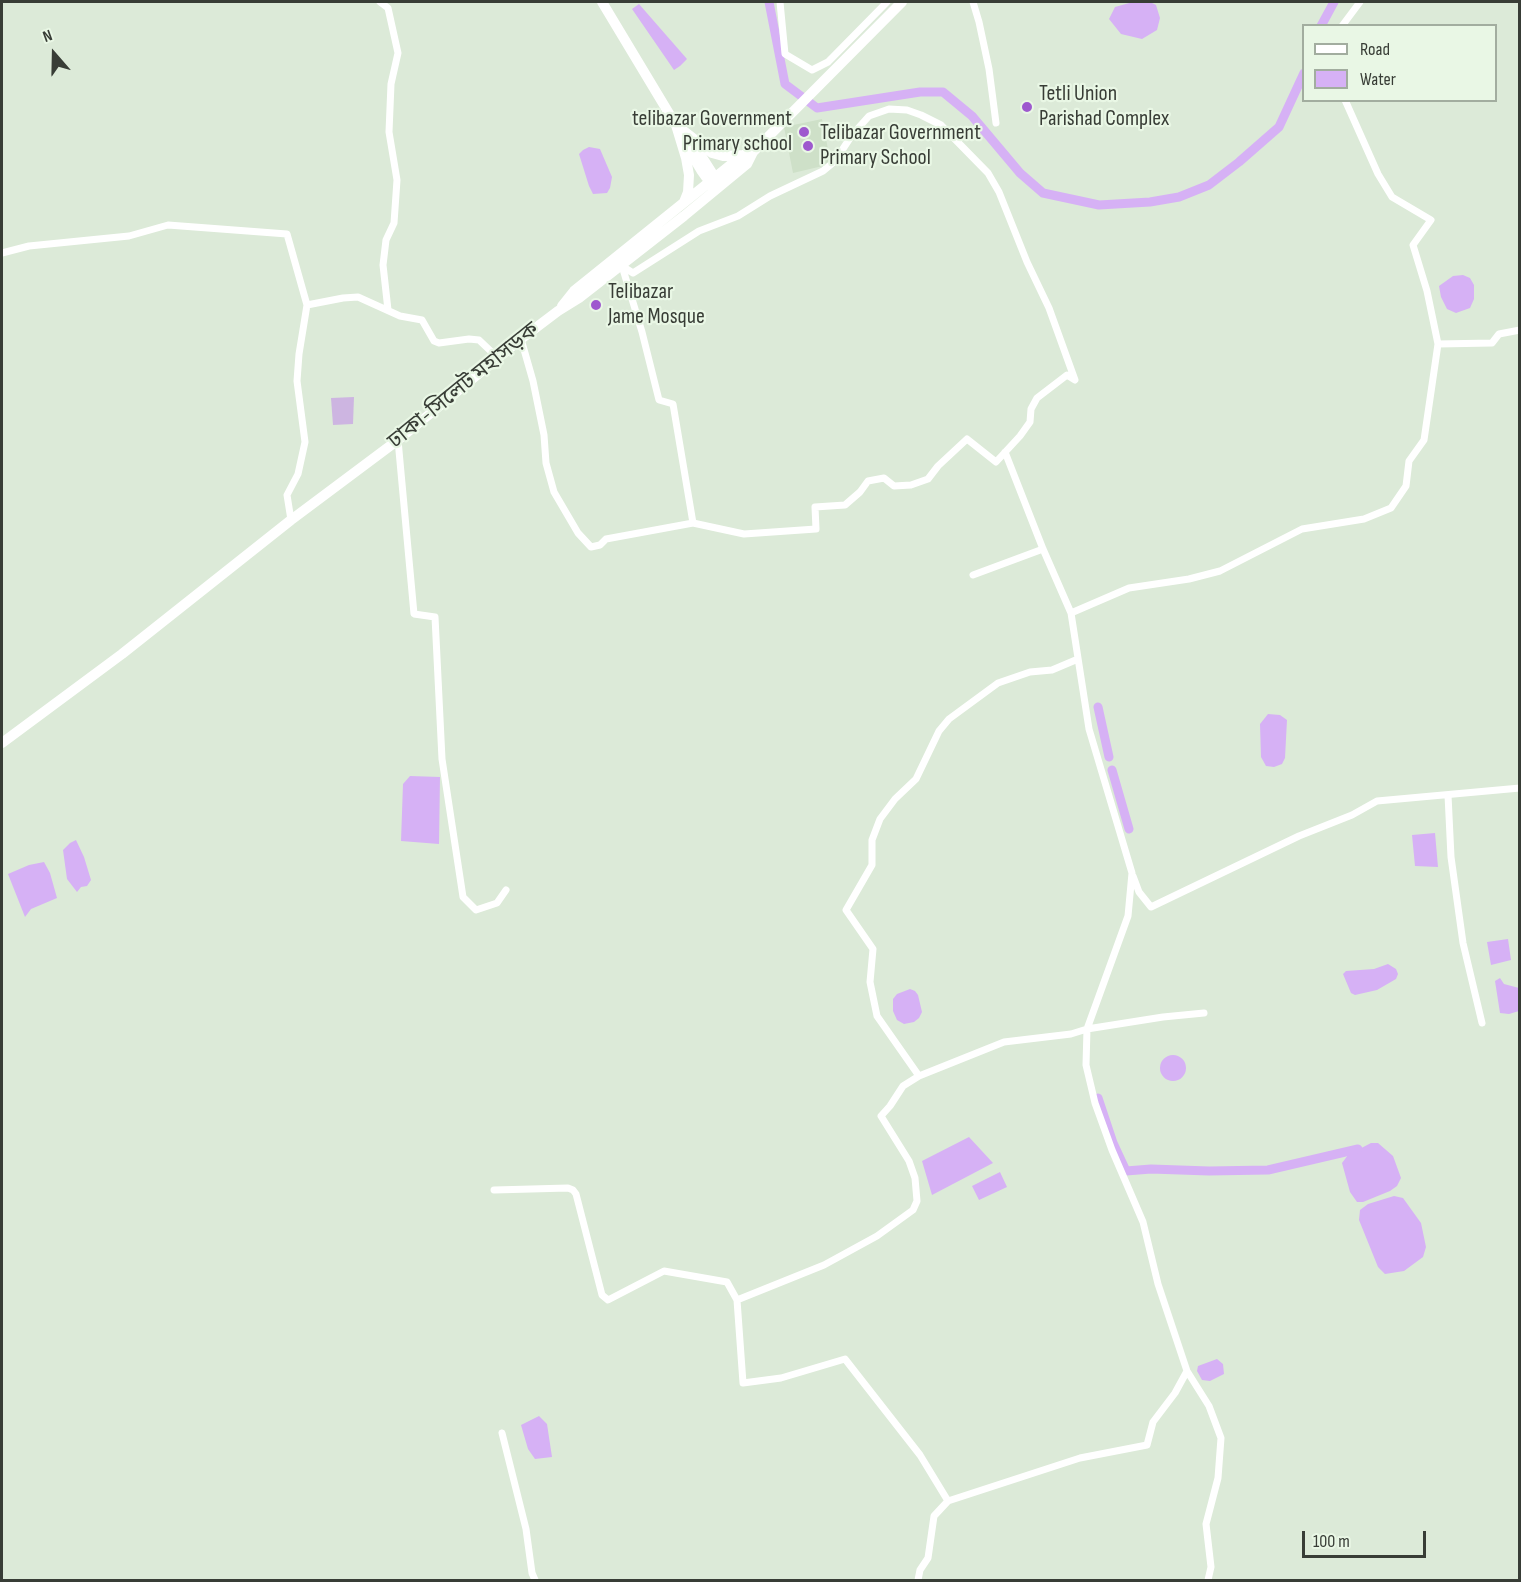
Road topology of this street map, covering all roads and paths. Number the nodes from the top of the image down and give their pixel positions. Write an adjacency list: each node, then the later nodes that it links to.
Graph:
1 (380, 2): 20 (street)
2 (602, 2): 11 (main road)
3 (780, 2): 4 (street)
4 (886, 2)
5 (902, 2): 12 (main road, ঢাকা-সিলেট মহাসড়ক)
6 (973, 2): 10 (street)
7 (1360, 2): 8 (street)
8 (1344, 24)
9 (1346, 102): 24 (street)
10 (996, 123)
11 (676, 125): 12 (main road); 13 (main road); 16 (main road)
12 (748, 153): 13 (main road); 14 (main road, ঢাকা-সিলেট মহাসড়ক)
13 (713, 179): 14 (main road); 15 (main road); 16 (main road)
14 (726, 182): 15 (main road, ঢাকা-সিলেট মহাসড়ক)
15 (708, 196): 18 (main road, ঢাকা-সিলেট মহাসড়ক)
16 (684, 203): 21 (main road)
17 (2, 253): 19 (street)
18 (622, 266): 21 (main road, ঢাকা-সিলেট মহাসড়ক); 27 (street); 29 (street)
19 (307, 305): 20 (street); 28 (street)
20 (388, 310): 25 (street)
21 (558, 311): 23 (main road, ঢাকা-সিলেট মহাসড়ক)
22 (1520, 330): 24 (street)
23 (521, 339): 25 (main road, ঢাকা-সিলেট মহাসড়ক); 29 (street)
24 (1438, 344): 32 (street)
25 (498, 358): 26 (main road, ঢাকা-সিলেট মহাসড়ক)
26 (398, 440): 28 (main road, ঢাকা-সিলেট মহাসড়ক); 38 (street)
27 (1005, 452): 29 (street); 30 (street)
28 (291, 520): 34 (main road, ঢাকা-সিলেট মহাসড়ক)
29 (693, 523)
30 (1043, 549): 31 (street); 32 (street)
31 (973, 575)
32 (1071, 613): 33 (street)
33 (1078, 659): 37 (street); 42 (street)
34 (2, 743)
35 (1520, 788): 36 (street)
36 (1448, 795): 37 (street); 40 (street)
37 (1132, 873): 41 (street)
38 (506, 891)
39 (1204, 1013): 41 (street)
40 (1482, 1023)
41 (1086, 1029): 42 (street); 45 (street)
42 (919, 1076): 44 (street)
43 (494, 1190): 44 (street)
44 (737, 1300): 47 (street)
45 (1187, 1371): 47 (street); 50 (street)
46 (502, 1433): 48 (street)
47 (948, 1501): 49 (street)
48 (535, 1581)
49 (918, 1581)
50 (1208, 1581)

